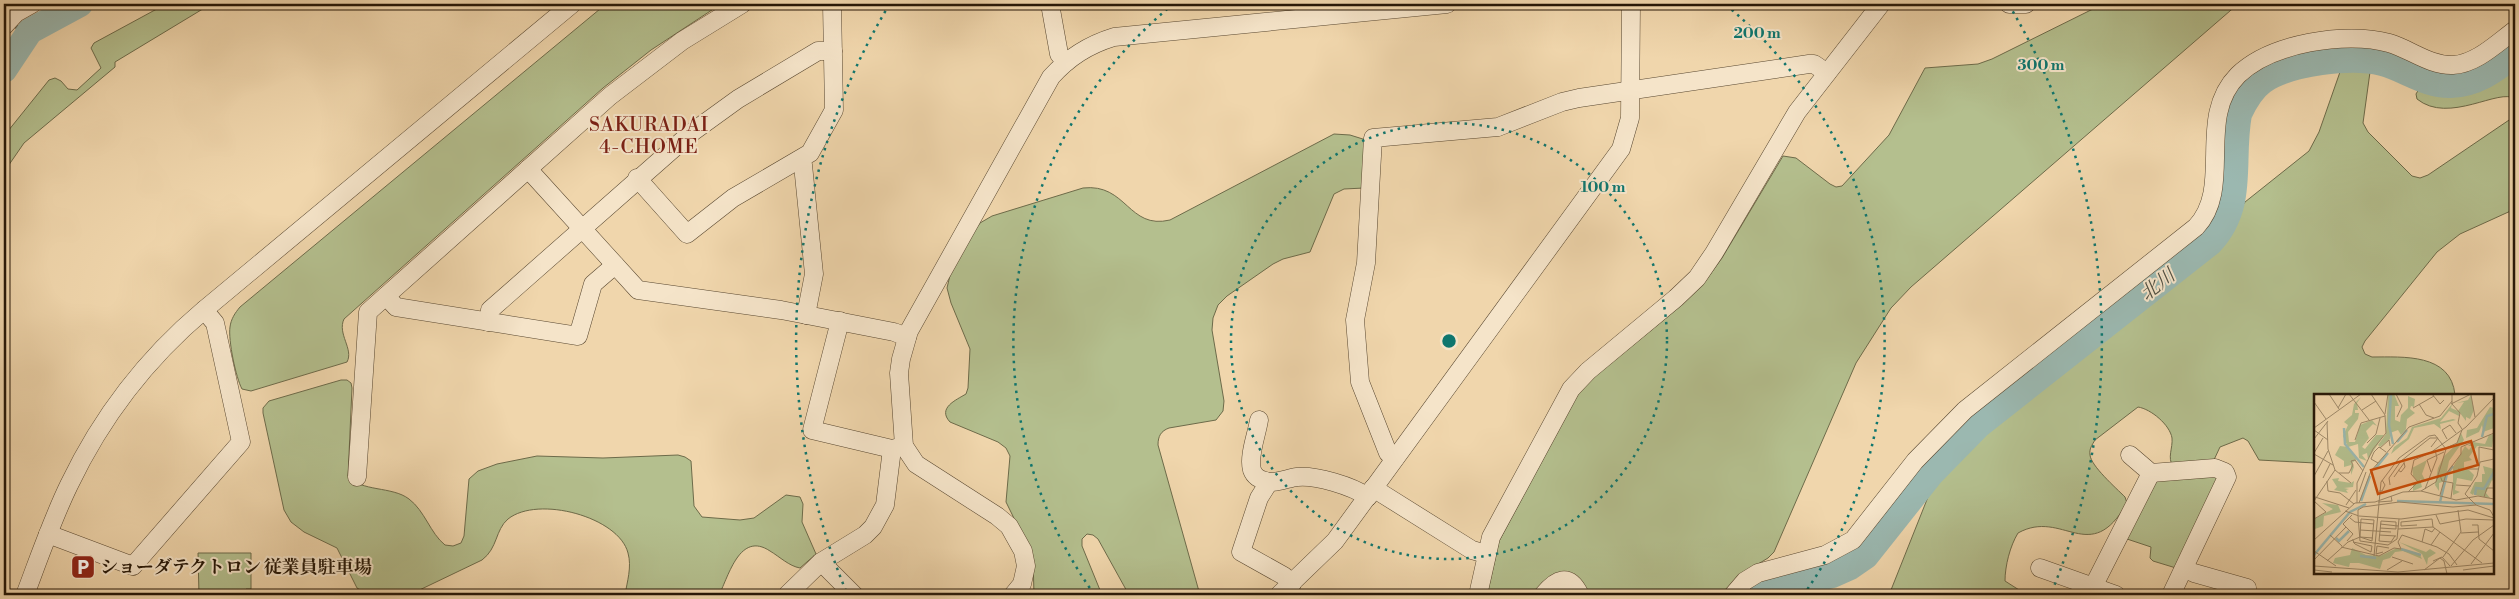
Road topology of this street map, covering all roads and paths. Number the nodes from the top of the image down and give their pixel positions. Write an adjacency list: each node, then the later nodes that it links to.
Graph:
1 (32, 4): 11 (street)
2 (572, 4): 23 (street)
3 (742, 4): 18 (street)
4 (832, 4): 13 (street)
5 (1050, 4): 14 (street)
6 (1447, 4): 14 (street)
7 (1631, 4): 16 (street)
8 (1881, 4): 15 (street)
9 (2008, 4): 10 (street)
10 (2026, 4)
11 (4, 26)
12 (2515, 30): 51 (street)
13 (833, 51): 17 (street); 19 (street)
14 (1066, 62): 27 (street)
15 (1827, 73): 16 (street); 37 (street)
16 (1631, 90): 31 (street); 31 (street)
17 (799, 160): 19 (street); 24 (street)
18 (528, 169): 20 (street); 22 (street)
19 (638, 178): 20 (street)
20 (582, 228): 21 (street); 26 (street)
21 (615, 265): 24 (street); 26 (street)
22 (386, 296): 26 (street); 33 (street)
23 (204, 310): 36 (street); 36 (street)
24 (806, 315): 25 (street)
25 (840, 321): 27 (street); 29 (street)
26 (488, 322)
27 (907, 337): 29 (street)
28 (1259, 420): 34 (street)
29 (898, 447): 38 (street); 47 (street)
30 (2130, 456): 32 (street)
31 (1395, 458): 35 (street)
32 (2151, 473): 40 (street); 41 (street)
33 (358, 477)
34 (1268, 482): 35 (street); 43 (street)
35 (1370, 492): 37 (street); 43 (street)
36 (48, 534): 44 (street)
37 (1486, 554): 48 (street)
38 (821, 562): 45 (street); 46 (street)
39 (2040, 568): 41 (street)
40 (2184, 568): 42 (street); 53 (street)
41 (2093, 587): 52 (street)
42 (2247, 588)
43 (1285, 590)
44 (26, 595)
45 (787, 595)
46 (854, 595)
47 (1013, 595)
48 (1478, 595)
49 (1543, 595): 50 (street)
50 (1580, 595)
51 (1733, 595)
52 (2116, 595)
53 (2171, 595)

